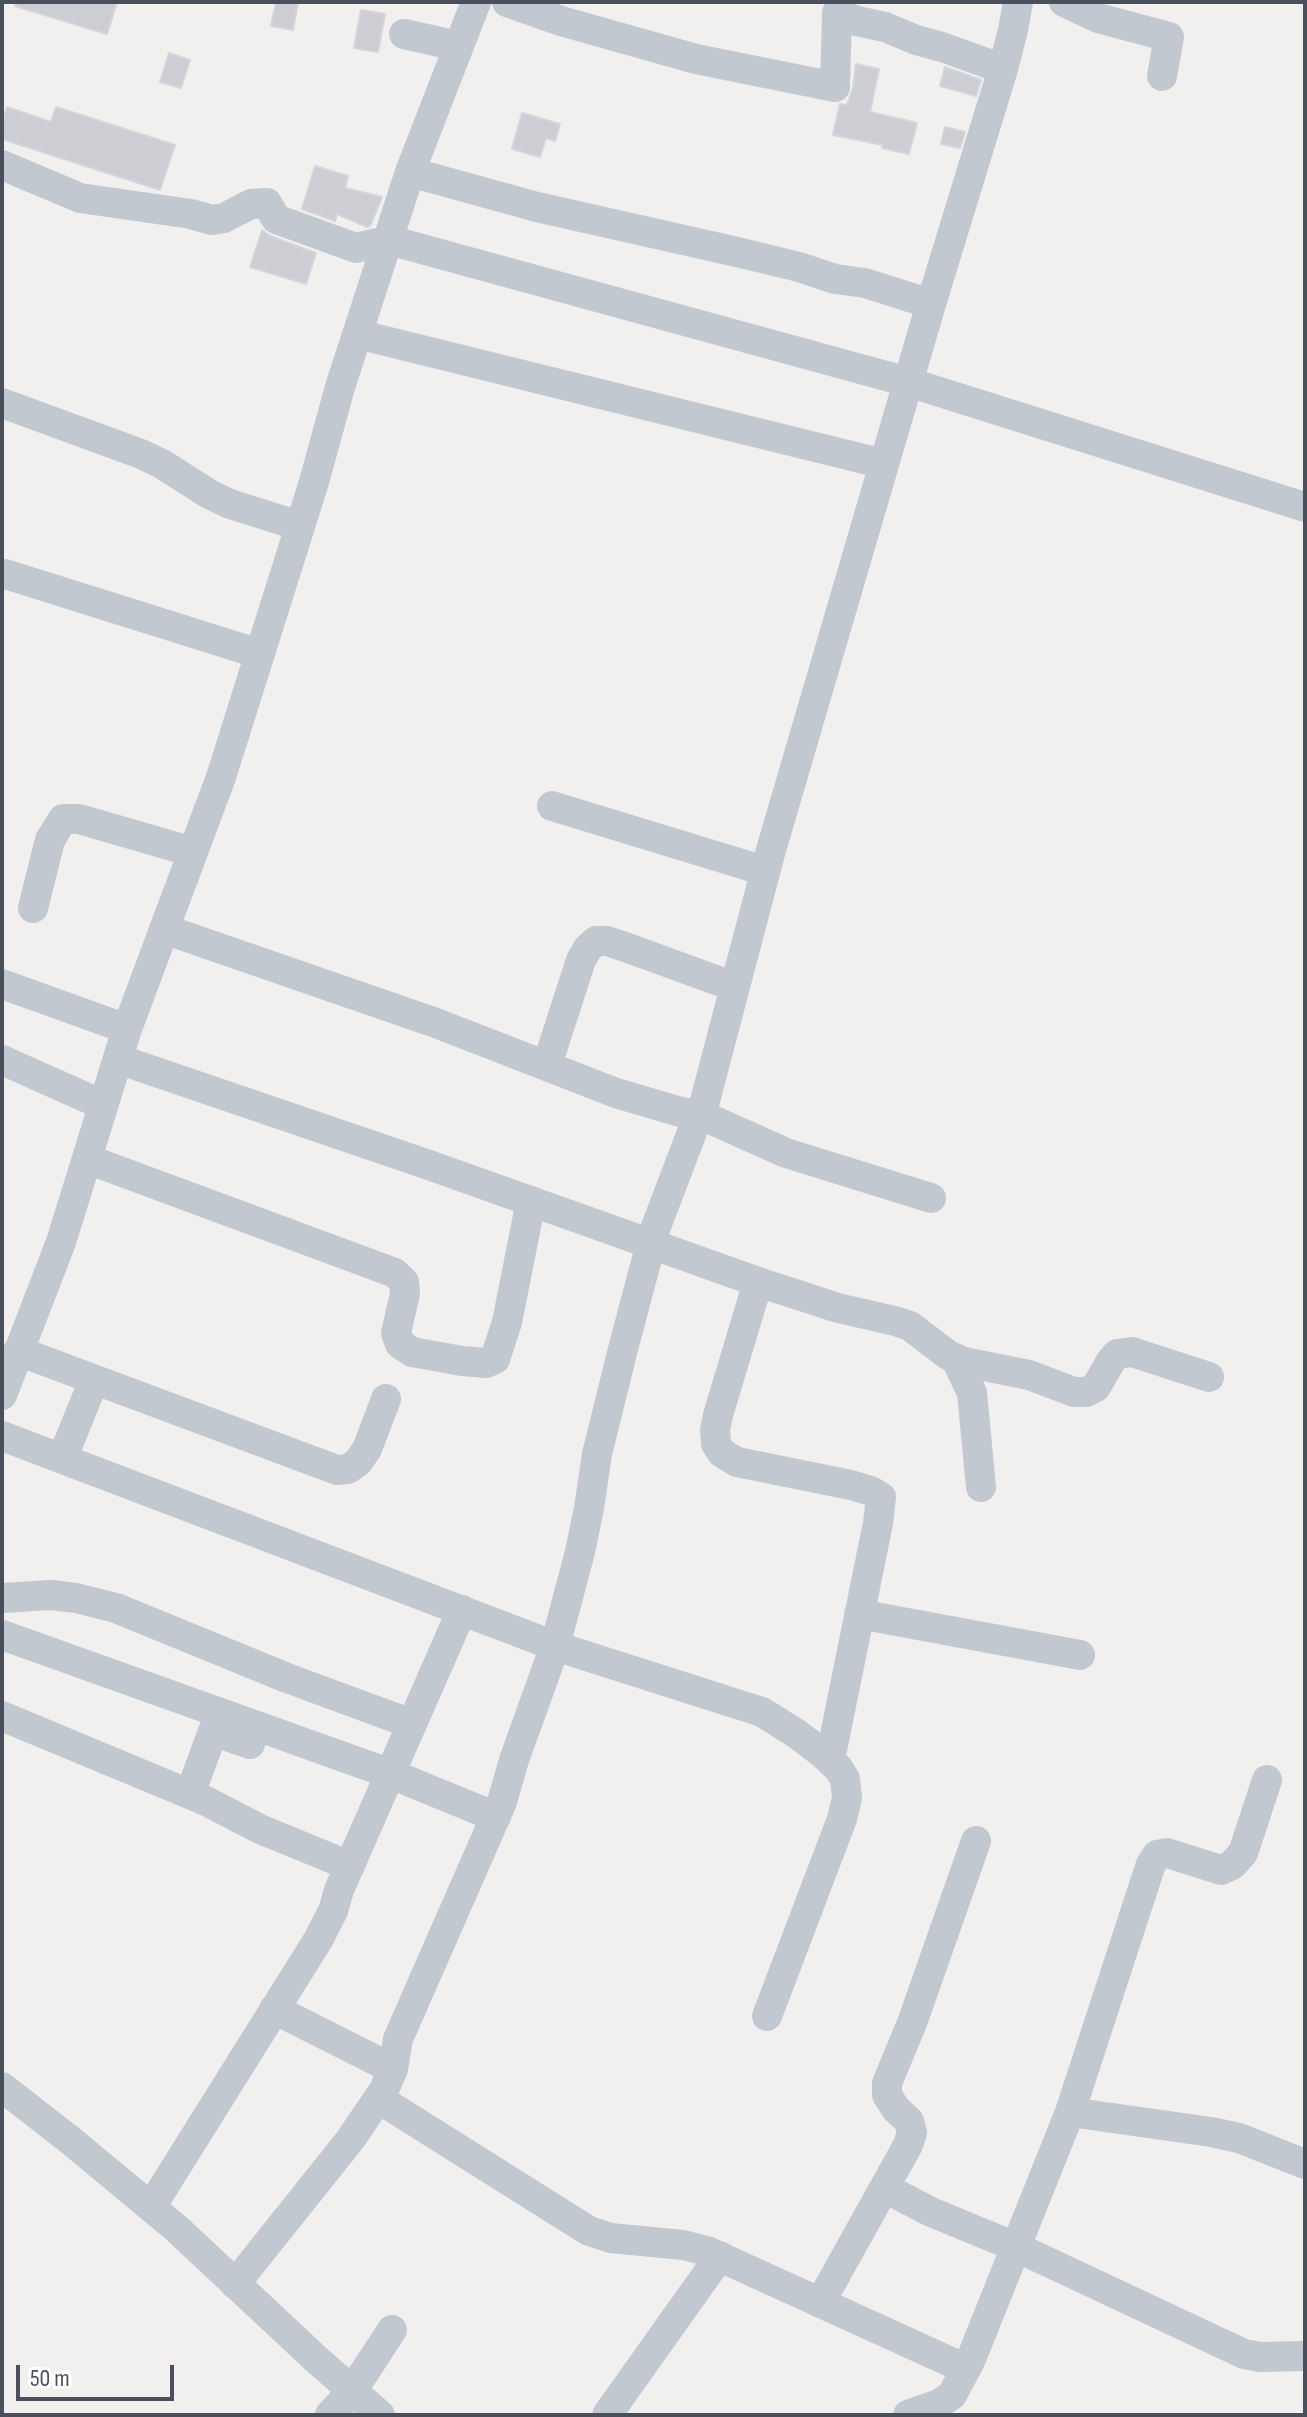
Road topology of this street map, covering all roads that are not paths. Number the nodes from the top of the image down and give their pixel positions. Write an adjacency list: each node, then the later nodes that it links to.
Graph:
1 (476, 2): 6 (street)
2 (507, 2): 7 (street)
3 (1018, 2): 7 (street)
4 (1064, 2): 8 (street)
5 (404, 34): 6 (street)
6 (458, 46): 10 (street)
7 (1003, 69): 12 (street)
8 (1162, 76)
9 (2, 165): 11 (street)
10 (410, 172): 11 (street); 12 (street)
11 (389, 240): 13 (street); 14 (street)
12 (931, 304): 14 (street)
13 (357, 334): 16 (street); 18 (street)
14 (908, 382): 16 (street); 17 (street)
15 (2, 403): 18 (street)
16 (884, 464): 23 (street)
17 (1305, 507)
18 (300, 526): 20 (street)
19 (2, 575): 20 (street)
20 (260, 654): 22 (street)
21 (552, 806): 23 (street)
22 (193, 852): 24 (street); 25 (street)
23 (765, 871): 27 (street)
24 (33, 908)
25 (164, 929): 28 (street); 31 (street)
26 (2, 984): 28 (street)
27 (735, 987): 31 (street); 33 (street)
28 (127, 1029): 29 (street)
29 (118, 1059): 32 (street); 36 (street)
30 (2, 1060): 32 (street)
31 (547, 1065): 33 (street)
32 (103, 1105): 34 (street)
33 (697, 1115): 35 (street); 37 (street)
34 (87, 1159): 36 (street); 40 (street)
35 (931, 1198)
36 (531, 1201): 37 (street)
37 (650, 1244): 38 (street); 52 (street)
38 (758, 1282): 39 (street); 50 (street)
39 (956, 1359): 41 (street); 47 (street)
40 (10, 1360): 42 (street); 43 (street)
41 (1209, 1377)
42 (94, 1380): 44 (street); 46 (street)
43 (2, 1395)
44 (386, 1399)
45 (2, 1436): 46 (street)
46 (62, 1459): 49 (street)
47 (981, 1487)
48 (2, 1598): 55 (street)
49 (462, 1610): 52 (street); 55 (street)
50 (859, 1614): 53 (street); 56 (street)
51 (2, 1635): 58 (street)
52 (555, 1646): 56 (street); 60 (street)
53 (1080, 1655)
54 (2, 1716): 59 (street)
55 (412, 1724): 58 (street)
56 (830, 1760): 64 (street)
57 (1267, 1780): 68 (street)
58 (387, 1782): 59 (street); 60 (street); 62 (street)
59 (190, 1794): 62 (street)
60 (496, 1817): 65 (street)
61 (976, 1841): 70 (street)
62 (350, 1866): 63 (street)
63 (274, 2009): 65 (street); 71 (street)
64 (767, 2016)
65 (393, 2069): 67 (street)
66 (2, 2087): 71 (street)
67 (379, 2099): 73 (street); 74 (street)
68 (1070, 2112): 69 (street); 72 (street)
69 (1305, 2164)
70 (885, 2188): 72 (street); 75 (street)
71 (151, 2207): 74 (street)
72 (1016, 2247): 77 (street); 78 (street)
73 (720, 2256): 75 (street); 83 (street)
74 (235, 2284): 79 (street)
75 (820, 2303): 78 (street)
76 (392, 2330): 79 (street)
77 (1305, 2356)
78 (966, 2369): 80 (street)
79 (352, 2391): 81 (street); 82 (street)
80 (945, 2409): 84 (street)
81 (330, 2415)
82 (380, 2415)
83 (607, 2415)
84 (908, 2415)

